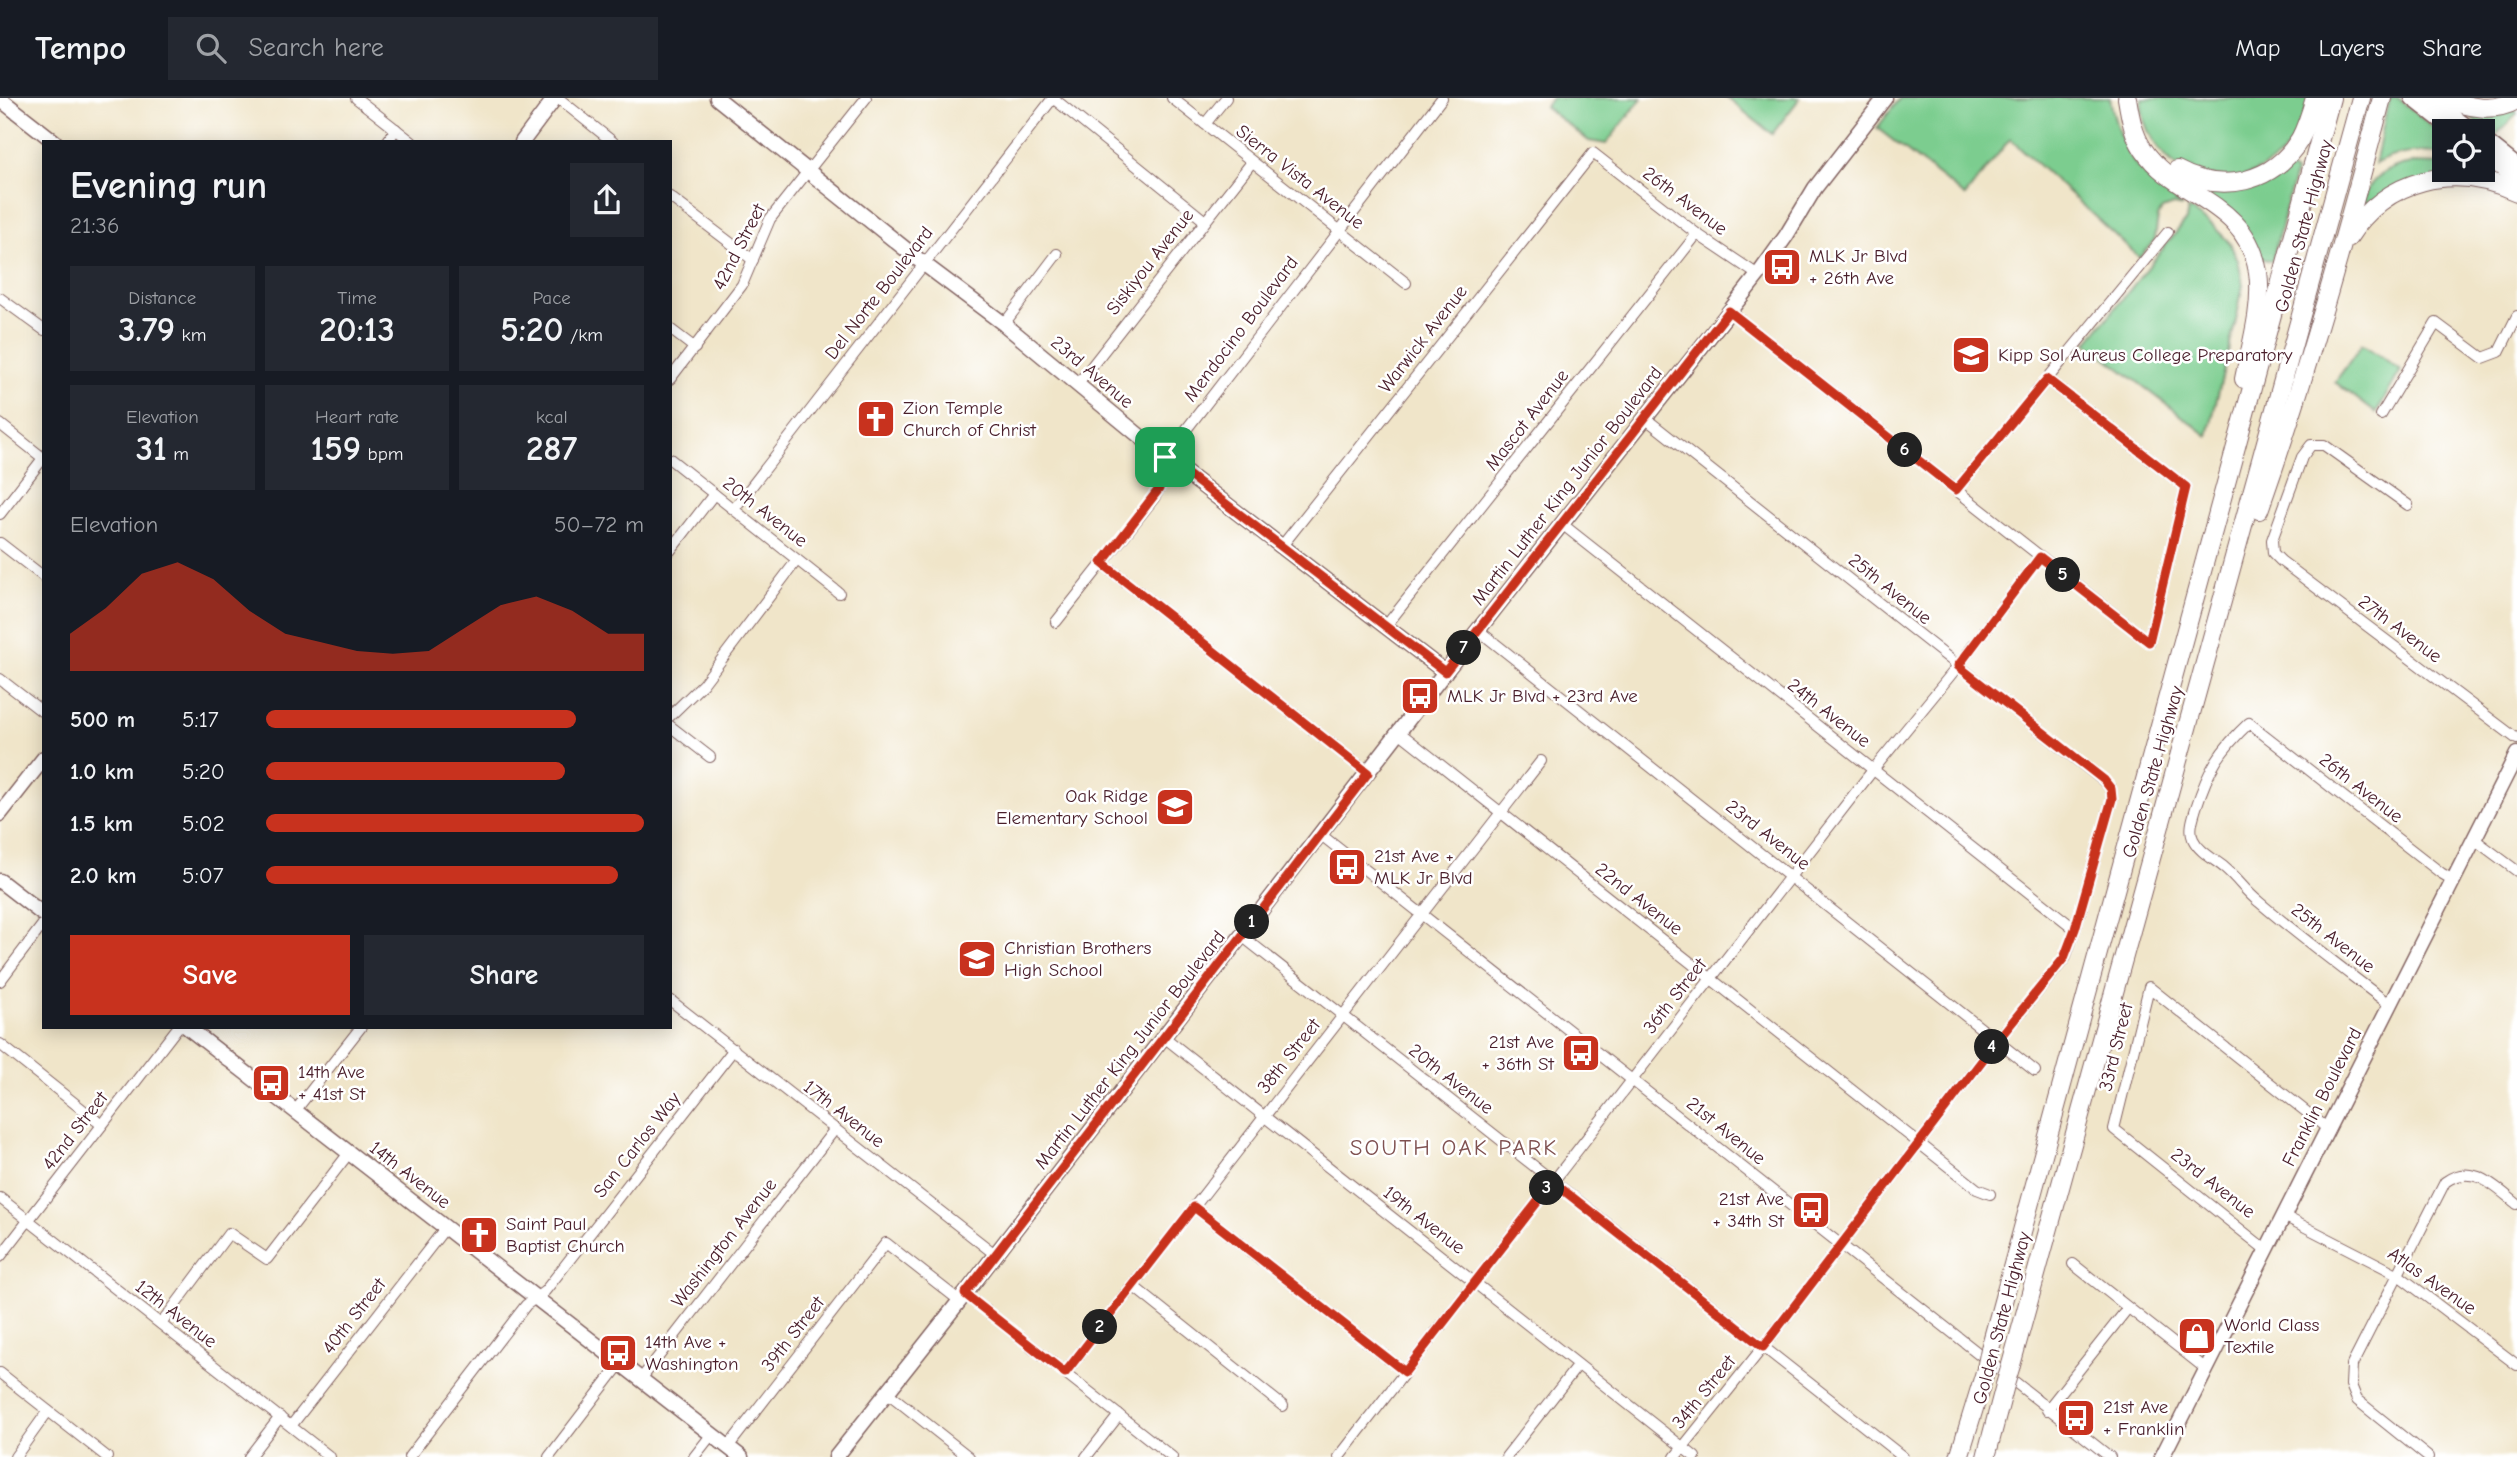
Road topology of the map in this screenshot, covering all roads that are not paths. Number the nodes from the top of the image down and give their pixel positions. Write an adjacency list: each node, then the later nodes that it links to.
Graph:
1 (356, 98): 24 (street)
2 (556, 98): 28 (street); 29 (street)
3 (717, 98): 35 (street, 23rd Avenue)
4 (866, 98): 35 (street, 42nd Street)
5 (1053, 98): 39 (street); 46 (street, Del Norte Boulevard)
6 (1172, 98): 23 (street, Sierra Vista Avenue)
7 (1226, 98): 23 (street)
8 (1442, 98): 40 (street, Mendocino Boulevard)
9 (1885, 98): 47 (street, Martin Luther King Junior Boulevard)
10 (2127, 98): 66 (highway)
11 (2136, 98): 12 (highway)
12 (2315, 98)
13 (2330, 98): 66 (highway, Golden State Highway)
14 (2361, 98): 81 (highway, Golden State Highway)
15 (2382, 98): 43 (highway)
16 (2412, 98): 21 (street)
17 (2430, 98): 22 (street)
18 (2445, 98): 20 (highway)
19 (0, 99): 25 (street)
20 (2517, 100)
21 (2439, 119)
22 (2457, 119)
23 (1205, 124): 32 (street, Sierra Vista Avenue)
24 (396, 129): 26 (street); 27 (street)
25 (52, 140)
26 (388, 140)
27 (410, 140)
28 (524, 140)
29 (609, 140)
30 (2495, 149): 34 (street)
31 (1593, 153): 42 (street, 26th Avenue); 74 (street, Warwick Avenue)
32 (1252, 162): 39 (street, Siskiyou Avenue); 40 (street, Sierra Vista Avenue)
33 (2495, 164): 36 (street)
34 (2517, 166)
35 (808, 170): 45 (street, 42nd Street); 46 (street, 23rd Avenue)
36 (2517, 181)
37 (2517, 192): 43 (highway)
38 (672, 199): 45 (street)
39 (1205, 221): 58 (street, Siskiyou Avenue)
40 (1338, 230): 48 (street, Sierra Vista Avenue); 63 (street, Mendocino Boulevard)
41 (2168, 232): 57 (street)
42 (1697, 234): 47 (street, 26th Avenue); 83 (street, Mascot Avenue)
43 (2342, 247): 81 (highway)
44 (1057, 254): 52 (street)
45 (753, 260): 55 (street, 42nd Street)
46 (924, 264): 52 (street, 23rd Avenue); 70 (street, Del Norte Boulevard)
47 (1758, 275): 50 (street, Martin Luther King Junior Boulevard)
48 (1406, 283)
49 (0, 298): 53 (street)
50 (1729, 311): 60 (street, Martin Luther King Junior Boulevard); 67 (street)
51 (2517, 316): 59 (street)
52 (1003, 324): 58 (street, 23rd Avenue)
53 (42, 330)
54 (672, 331): 55 (street)
55 (695, 348): 56 (street, 42nd Street)
56 (672, 377)
57 (2047, 379): 67 (street); 76 (street)
58 (1077, 385): 63 (street, 23rd Avenue)
59 (2381, 415)
60 (1645, 418): 72 (street, Martin Luther King Junior Boulevard); 85 (street, 25th Avenue)
61 (0, 424): 62 (street)
62 (42, 456)
63 (1165, 457): 74 (street, 23rd Avenue); 78 (street, Mendocino Boulevard)
64 (42, 458): 71 (street)
65 (672, 461): 68 (street, 20th Avenue)
66 (2225, 485): 192 (highway, Golden State Highway, bridge)
67 (1956, 490): 76 (street)
68 (714, 494): 70 (street, 20th Avenue); 75 (street)
69 (2408, 505): 93 (street, 27th Avenue)
70 (734, 509): 77 (street, 20th Avenue)
71 (0, 514)
72 (1562, 524): 84 (street, Martin Luther King Junior Boulevard); 98 (street, 24th Avenue)
73 (0, 543): 79 (street)
74 (1281, 547): 83 (street, 23rd Avenue)
75 (672, 548)
76 (2040, 557): 85 (street, 36th Street)
77 (797, 560): 80 (street, 20th Avenue); 89 (street)
78 (1102, 563): 82 (street, Mendocino Boulevard); 99 (street)
79 (42, 575)
80 (839, 593)
81 (2219, 611): 193 (highway, Golden State Highway, bridge)
82 (1056, 622)
83 (1385, 627): 86 (street, 23rd Avenue)
84 (1478, 630): 86 (street, Martin Luther King Junior Boulevard); 106 (street, 23rd Avenue)
85 (1958, 666): 98 (street, 36th Street); 100 (street, 25th Avenue)
86 (1445, 672): 92 (street, Martin Luther King Junior Boulevard)
87 (0, 679): 88 (street)
88 (42, 711)
89 (672, 714)
90 (2249, 723): 107 (street, 26th Avenue); 117 (street, 25th Avenue)
91 (672, 728): 95 (street)
92 (1399, 732): 99 (street, Martin Luther King Junior Boulevard); 101 (street, 22nd Avenue)
93 (2517, 739)
94 (2517, 754): 104 (street, Franklin Boulevard)
95 (710, 757)
96 (42, 761): 102 (street)
97 (1541, 761): 101 (street, 38th Street)
98 (1873, 770): 106 (street, 36th Street); 112 (street, 24th Avenue)
99 (1368, 773): 103 (street, Martin Luther King Junior Boulevard)
100 (2111, 789): 112 (street, 34th Street)
101 (1501, 812): 110 (street, 38th Street); 114 (street, 22nd Avenue)
102 (0, 814)
103 (1320, 834): 110 (street, 21st Avenue); 113 (street, Martin Luther King Junior Boulevard)
104 (2474, 839): 105 (street); 107 (street, Franklin Boulevard)
105 (2517, 871)
106 (1790, 877): 114 (street, 36th Street); 123 (street, 23rd Avenue)
107 (2453, 880): 117 (street, Franklin Boulevard)
108 (0, 881): 109 (street)
109 (42, 913)
110 (1422, 914): 118 (street, 38th Street); 127 (street, 21st Avenue)
111 (42, 926): 115 (street)
112 (2075, 929): 123 (street, 34th Street)
113 (1242, 936): 118 (street, 20th Avenue); 122 (street, Martin Luther King Junior Boulevard)
114 (1711, 978): 127 (street, 36th Street); 134 (street, 22nd Avenue)
115 (0, 981)
116 (672, 1002): 125 (street, 17th Avenue)
117 (2390, 1005): 133 (street, Franklin Boulevard)
118 (1342, 1016): 130 (street, 38th Street); 136 (street, 20th Avenue)
119 (176, 1029): 131 (street, 42nd Street)
120 (190, 1029): 128 (street, 14th Avenue)
121 (359, 1029): 128 (street)
122 (1164, 1037): 130 (street, 19th Avenue); 146 (street, Martin Luther King Junior Boulevard)
123 (1997, 1041): 126 (street, 23rd Avenue); 134 (street, 34th Street)
124 (0, 1044): 131 (street)
125 (734, 1049): 132 (street, 17th Avenue); 152 (street, San Carlos Way)
126 (2035, 1071)
127 (1633, 1079): 136 (street, 36th Street); 144 (street, 21st Avenue)
128 (295, 1111): 135 (street, 14th Avenue)
129 (2118, 1114): 133 (street, 33rd Street); 145 (street, 23rd Avenue)
130 (1264, 1116): 140 (street, 38th Street); 150 (street, 19th Avenue)
131 (102, 1125): 142 (street, 42nd Street)
132 (835, 1129): 146 (street, 17th Avenue); 164 (street, Washington Avenue)
133 (2328, 1129): 141 (street, Franklin Boulevard)
134 (1919, 1142): 137 (street, 22nd Avenue); 144 (street, 34th Street)
135 (349, 1153): 143 (street, 14th Avenue); 155 (street)
136 (1553, 1182): 150 (street, 36th Street); 156 (street, 20th Avenue)
137 (1990, 1194)
138 (0, 1198): 142 (street, 12th Avenue)
139 (2517, 1204): 149 (street)
140 (1194, 1207): 151 (street, 38th Street); 161 (street)
141 (2284, 1216): 145 (street, Franklin Boulevard); 149 (street, Atlas Avenue)
142 (28, 1220): 147 (street, 42nd Street); 155 (street, 12th Avenue)
143 (446, 1227): 152 (street, 14th Avenue); 171 (street, 40th Street)
144 (1840, 1244): 156 (street, 34th Street); 167 (street, 21st Avenue)
145 (2266, 1250): 160 (street, Franklin Boulevard)
146 (996, 1255): 153 (street, Martin Luther King Junior Boulevard)
147 (0, 1257)
148 (2073, 1264): 154 (street)
149 (2397, 1274): 159 (street, Atlas Avenue); 196 (street)
150 (1474, 1283): 158 (street, 19th Avenue); 161 (street, 36th Street)
151 (1133, 1286): 163 (street, 38th Street); 166 (street)
152 (536, 1296): 157 (street, 14th Avenue); 180 (street, San Carlos Way)
153 (963, 1298): 163 (street); 165 (street, Martin Luther King Junior Boulevard); 173 (street, 39th Street)
154 (2128, 1308): 160 (street); 167 (street)
155 (161, 1324): 170 (street, 12th Avenue)
156 (1763, 1347): 174 (street, 34th Street); 191 (street, 20th Avenue)
157 (621, 1363): 164 (street, 14th Avenue); 181 (street)
158 (1578, 1365): 174 (street, 19th Avenue); 188 (street)
159 (2517, 1365)
160 (2206, 1369): 195 (street, Franklin Boulevard)
161 (1405, 1372): 187 (street, 36th Street)
162 (0, 1373): 168 (street)
163 (1065, 1373): 169 (street)
164 (641, 1379): 172 (street, 14th Avenue)
165 (888, 1393): 184 (street, Martin Luther King Junior Boulevard); 185 (street)
166 (1283, 1406)
167 (2048, 1410): 194 (street, 21st Avenue)
168 (48, 1411): 176 (street); 177 (street)
169 (1119, 1415): 175 (street); 186 (street)
170 (280, 1417): 171 (street, 12th Avenue); 178 (street)
171 (290, 1426): 179 (street, 12th Avenue)
172 (712, 1434): 173 (street, 14th Avenue); 182 (street)
173 (728, 1447): 183 (street, 14th Avenue)
174 (1683, 1447): 189 (street, 34th Street); 190 (street, 19th Avenue)
175 (1169, 1456)
176 (15, 1457)
177 (107, 1457)
178 (249, 1457)
179 (330, 1457)
180 (409, 1457)
181 (549, 1457)
182 (694, 1457)
183 (741, 1457)
184 (836, 1457)
185 (969, 1457)
186 (1086, 1457)
187 (1339, 1457)
188 (1506, 1457)
189 (1675, 1457)
190 (1695, 1457)
191 (1903, 1457)
192 (1959, 1457)
193 (1986, 1457)
194 (2110, 1457)
195 (2162, 1457)
196 (2428, 1457)

